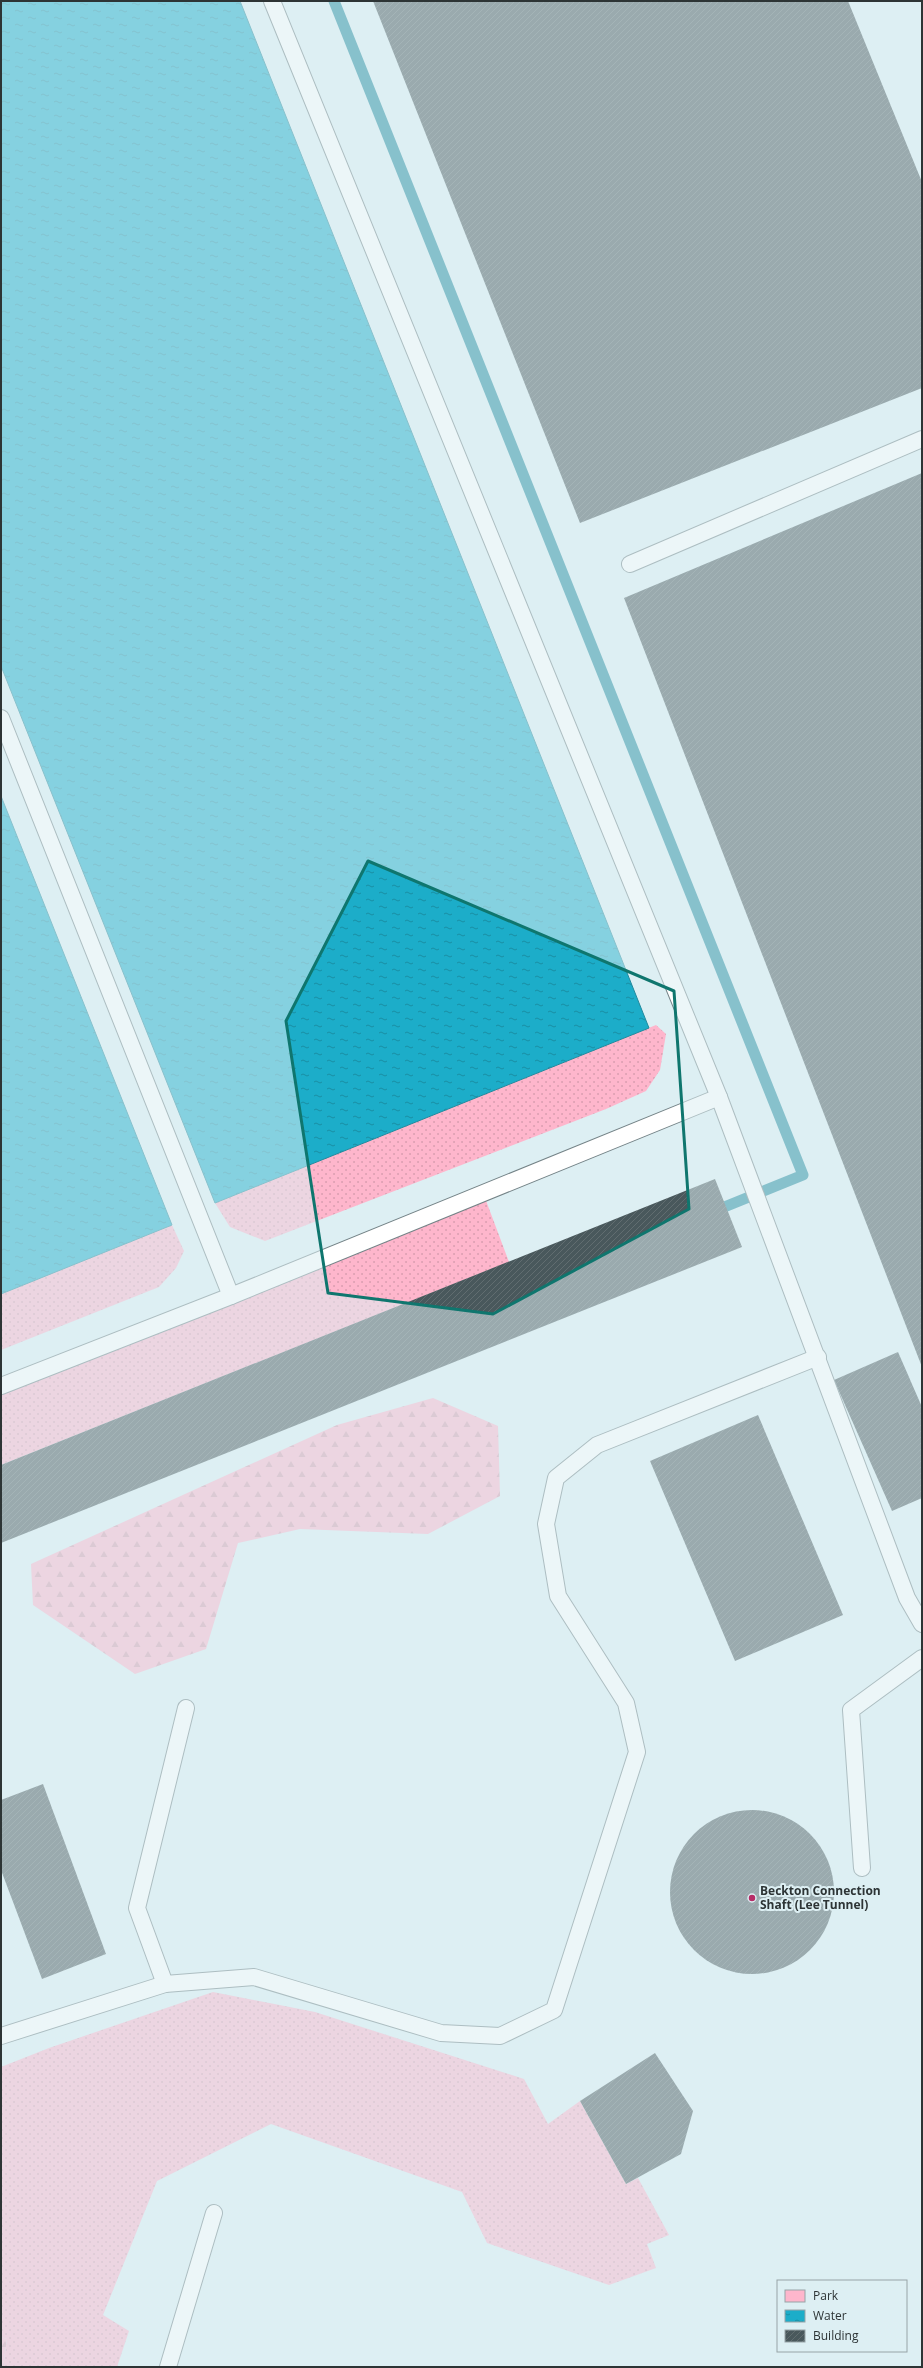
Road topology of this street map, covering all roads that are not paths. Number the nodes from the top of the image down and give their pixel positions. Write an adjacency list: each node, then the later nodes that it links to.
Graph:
1 (272, 1): 5 (lane)
2 (922, 439): 3 (lane)
3 (630, 564)
4 (1, 718): 6 (lane)
5 (719, 1097): 6 (lane); 7 (lane)
6 (230, 1296): 8 (lane)
7 (818, 1357): 9 (lane); 13 (lane)
8 (1, 1386)
9 (922, 1624)
10 (922, 1658): 12 (lane)
11 (186, 1708): 13 (lane)
12 (862, 1868)
13 (164, 1984): 14 (lane)
14 (1, 2036)
15 (214, 2213): 16 (lane)
16 (168, 2367)

